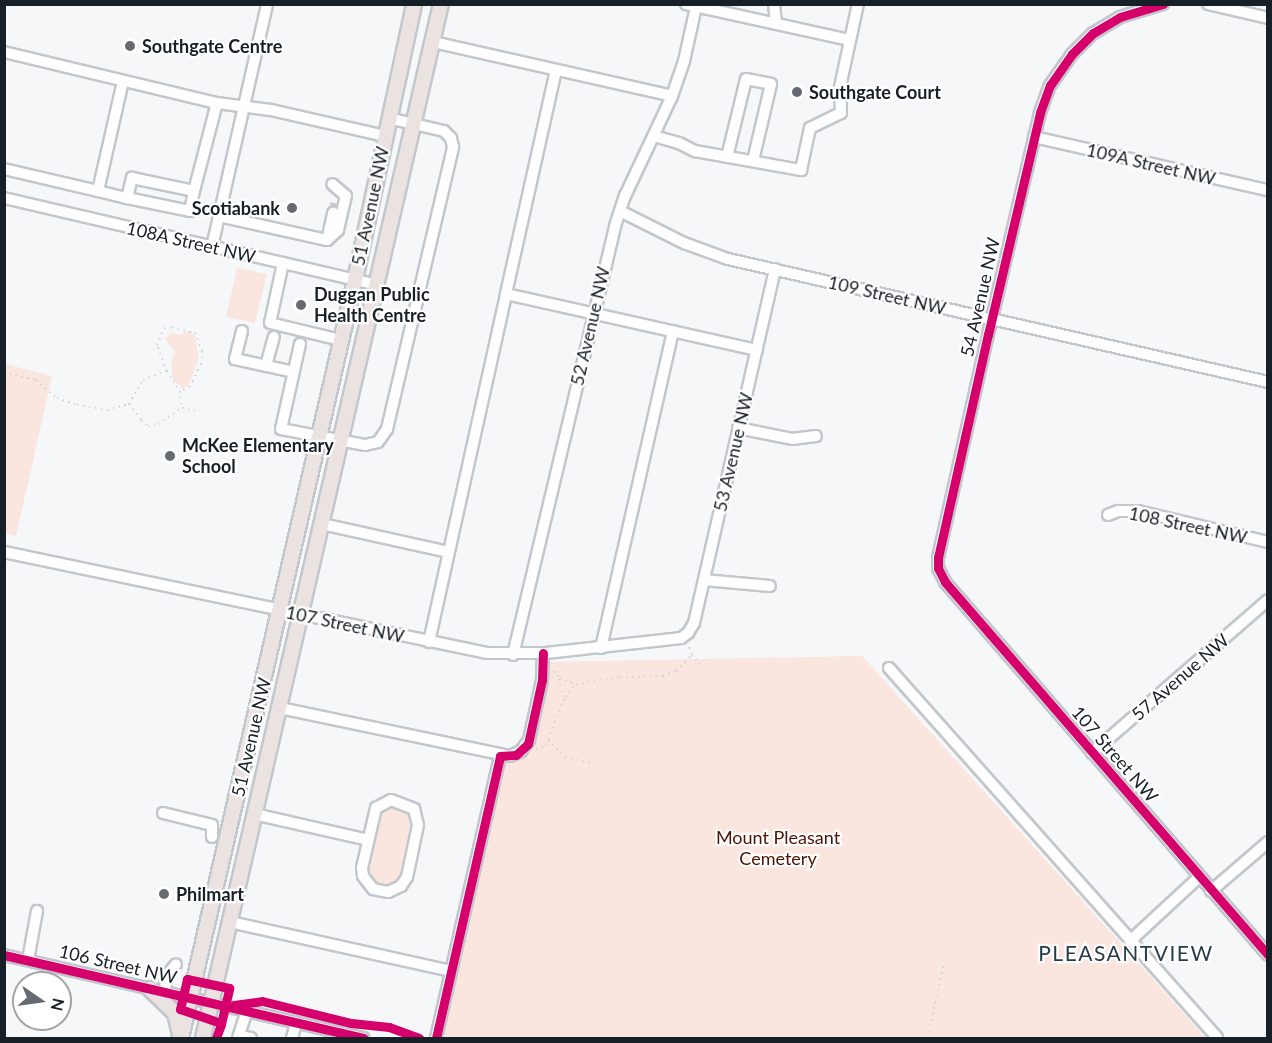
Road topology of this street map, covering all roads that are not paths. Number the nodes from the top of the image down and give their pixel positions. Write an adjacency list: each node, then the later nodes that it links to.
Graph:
1 (267, 4): 20 (street)
2 (414, 4): 21 (main road, 51 Avenue NW)
3 (441, 4): 14 (main road, 51 Avenue NW)
4 (743, 4): 10 (street)
5 (774, 4): 12 (street)
6 (858, 4): 13 (street)
7 (1163, 4): 25 (street, 54 Avenue NW)
8 (1208, 4): 11 (street)
9 (689, 5): 10 (street); 18 (street, 52 Avenue NW)
10 (738, 16): 12 (street)
11 (1268, 18)
12 (776, 24): 13 (street)
13 (850, 40): 27 (street)
14 (433, 42): 16 (street); 22 (main road, 51 Avenue NW)
15 (4, 52): 17 (street)
16 (556, 70): 18 (street); 44 (street)
17 (123, 81): 19 (street); 29 (street)
18 (672, 96): 24 (street, 52 Avenue NW)
19 (217, 103): 20 (street); 31 (street)
20 (244, 107): 23 (street); 37 (street)
21 (388, 118): 22 (street); 23 (main road, 51 Avenue NW)
22 (414, 124): 43 (main road, 51 Avenue NW); 59 (street)
23 (385, 136): 42 (main road, 51 Avenue NW)
24 (654, 136): 26 (street); 35 (street, 52 Avenue NW)
25 (1034, 137): 30 (street, 109A Street NW); 46 (street, 54 Avenue NW)
26 (727, 157): 27 (street); 27 (street)
27 (753, 161)
28 (4, 169): 29 (street)
29 (98, 190): 33 (street)
30 (1268, 190)
31 (195, 191): 33 (street); 33 (street)
32 (4, 198): 39 (street, 108A Street NW)
33 (127, 198)
34 (336, 202): 38 (street)
35 (620, 210): 41 (street, 109 Street NW); 45 (street, 52 Avenue NW)
36 (333, 213): 38 (street)
37 (219, 216): 38 (street); 39 (street)
38 (327, 240)
39 (212, 247): 40 (street, 108A Street NW)
40 (283, 263): 42 (street, 108A Street NW); 50 (street)
41 (775, 269): 46 (street, 109 Street NW); 52 (street, 53 Avenue NW)
42 (355, 279): 43 (street, 108A Street NW); 50 (main road, 51 Avenue NW)
43 (377, 285): 59 (main road, 51 Avenue NW)
44 (506, 294): 45 (street); 64 (street)
45 (592, 313): 48 (street); 75 (street, 52 Avenue NW)
46 (992, 319): 55 (street, 109 Street NW); 65 (street, 54 Avenue NW)
47 (242, 331): 53 (street)
48 (673, 331): 52 (street); 73 (street)
49 (274, 337): 53 (street)
50 (341, 340): 57 (main road, 51 Avenue NW)
51 (300, 344): 54 (street)
52 (757, 350): 56 (street, 53 Avenue NW)
53 (266, 366): 54 (street)
54 (294, 372): 57 (street)
55 (1268, 382)
56 (738, 428): 58 (street); 66 (street, 53 Avenue NW)
57 (320, 435): 59 (street); 69 (main road, 51 Avenue NW)
58 (816, 436)
59 (341, 440): 61 (main road, 51 Avenue NW)
60 (1108, 515): 62 (street, 108 Street NW)
61 (322, 524): 64 (street); 70 (main road, 51 Avenue NW)
62 (1268, 542)
63 (4, 552): 69 (street, 107 Street NW)
64 (448, 552): 72 (street)
65 (939, 572): 78 (street, 107 Street NW)
66 (704, 580): 67 (street); 71 (street, 53 Avenue NW)
67 (770, 586)
68 (1268, 600): 78 (street, 57 Avenue NW)
69 (280, 610): 70 (street, 107 Street NW); 97 (main road, 51 Avenue NW)
70 (301, 614): 72 (street, 107 Street NW); 77 (main road, 51 Avenue NW)
71 (688, 633): 73 (street, 107 Street NW)
72 (429, 642): 75 (street, 107 Street NW)
73 (602, 648): 74 (street, 107 Street NW)
74 (543, 653): 75 (street, 107 Street NW); 79 (street)
75 (513, 655)
76 (889, 668): 89 (street)
77 (280, 708): 79 (street); 81 (main road, 51 Avenue NW)
78 (1092, 753): 85 (street, 107 Street NW)
79 (500, 756): 94 (street)
80 (163, 813): 82 (street)
81 (254, 814): 83 (street); 88 (main road, 51 Avenue NW)
82 (212, 837)
83 (368, 840): 83 (street)
84 (1268, 842): 86 (street)
85 (1199, 878): 86 (street, 107 Street NW); 89 (street)
86 (1211, 891): 91 (street, 107 Street NW)
87 (38, 911): 92 (street)
88 (230, 922): 94 (street); 98 (main road, 51 Avenue NW)
89 (1130, 941): 109 (street)
90 (4, 955): 92 (street, 106 Street NW)
91 (1268, 955)
92 (28, 960): 95 (street, 106 Street NW)
93 (176, 964): 96 (street)
94 (451, 972): 108 (street)
95 (150, 989): 96 (street, 106 Street NW); 104 (main road)
96 (165, 992): 97 (street, 106 Street NW)
97 (191, 998): 98 (street, 106 Street NW); 104 (main road, 51 Avenue NW)
98 (212, 1003): 99 (street, 106 Street NW); 102 (main road, 51 Avenue NW)
99 (247, 1011): 100 (street, 106 Street NW); 103 (street)
100 (296, 1023): 101 (street, 106 Street NW); 106 (street)
101 (331, 1035): 107 (street, 106 Street NW)
102 (207, 1037)
103 (239, 1037): 105 (street)
104 (181, 1038)
105 (251, 1038)
106 (292, 1038)
107 (364, 1038)
108 (436, 1038)
109 (1217, 1038)

